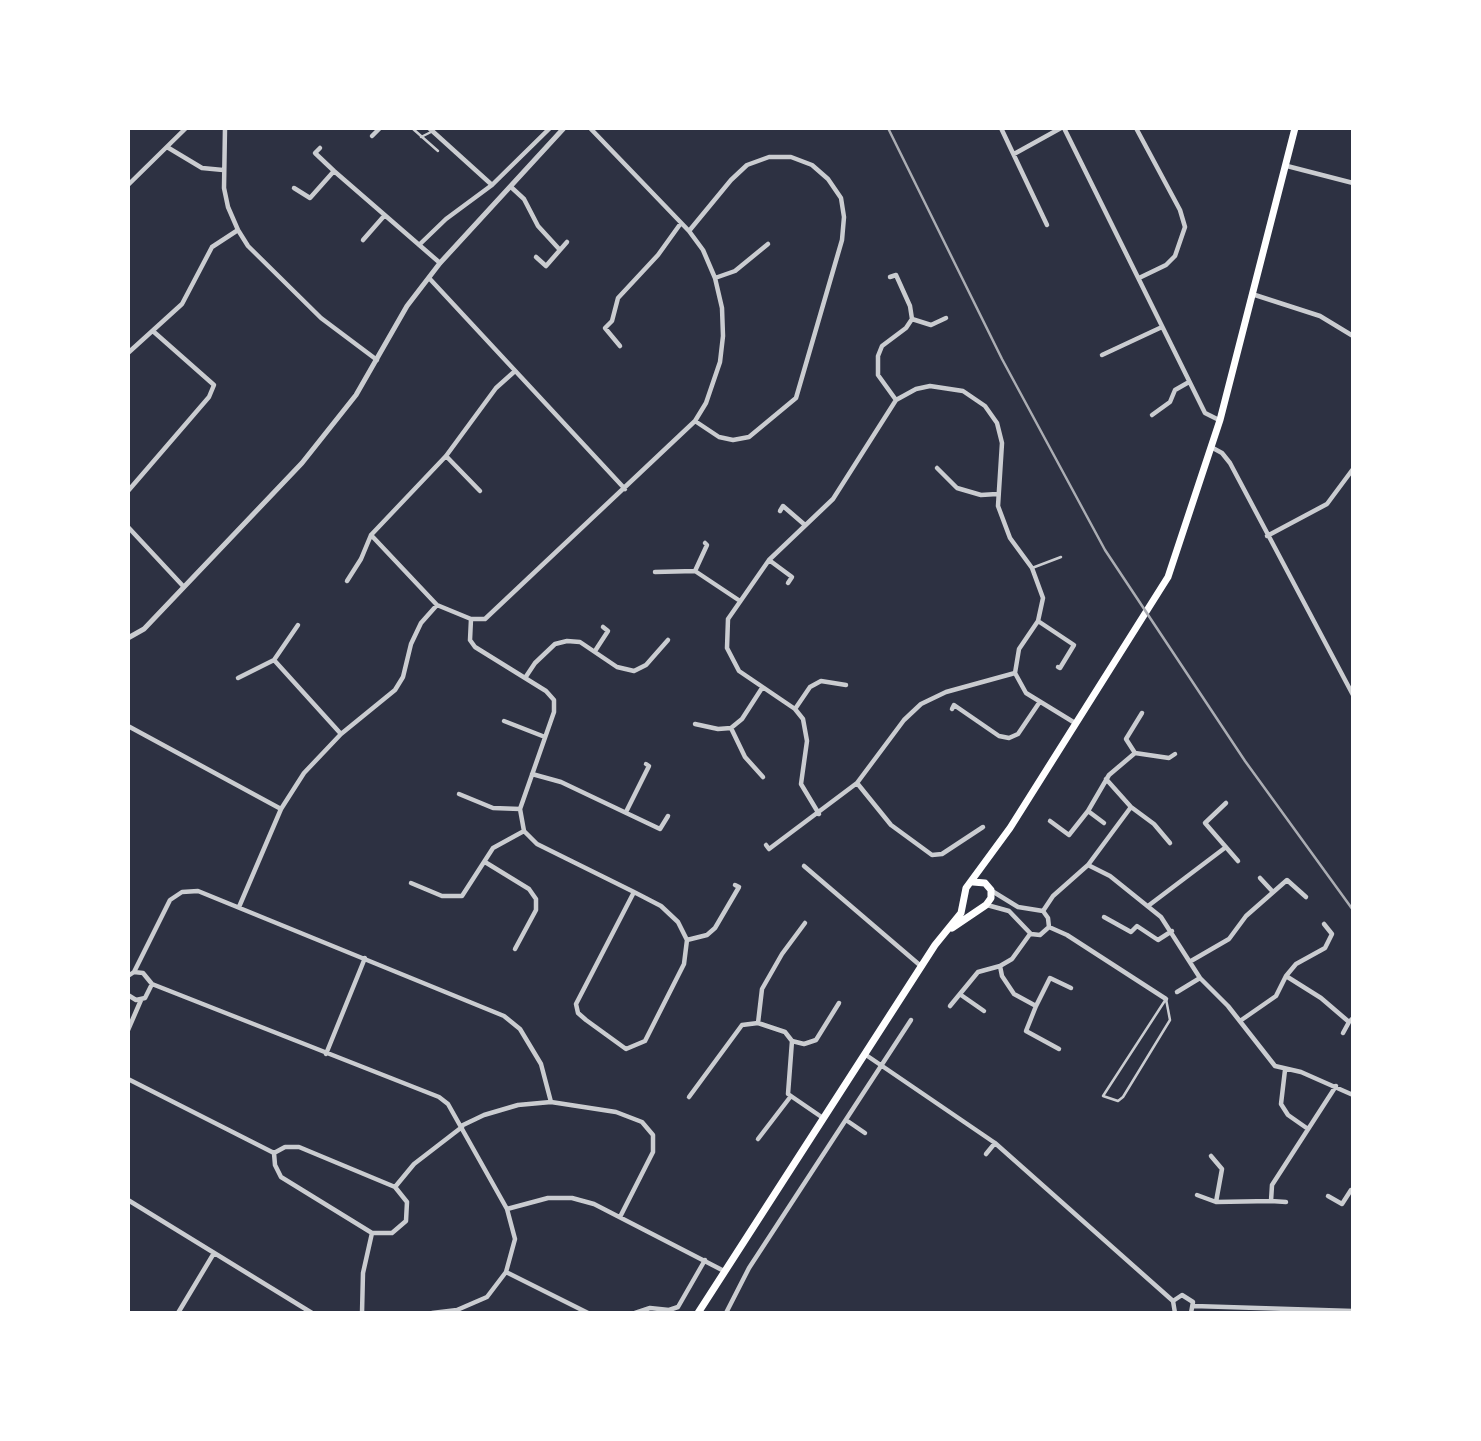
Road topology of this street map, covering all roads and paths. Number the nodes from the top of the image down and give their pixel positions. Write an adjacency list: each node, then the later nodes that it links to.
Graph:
1 (186, 128): 15 (street)
2 (225, 128): 20 (street)
3 (380, 128): 13 (street)
4 (412, 128): 14 (lane)
5 (550, 128): 24 (street)
6 (564, 128): 25 (street)
7 (590, 128): 28 (street)
8 (1001, 128): 18 (street)
9 (1062, 128): 18 (street); 42 (street)
10 (1136, 128): 42 (street)
11 (1295, 128): 19 (main road)
12 (433, 129): 14 (lane); 24 (street)
13 (372, 136)
14 (421, 136): 17 (lane)
15 (167, 147): 20 (street); 23 (street)
16 (320, 148): 21 (street)
17 (438, 151)
18 (1014, 154): 29 (street)
19 (1287, 166): 22 (street); 43 (main road)
20 (223, 170): 30 (street)
21 (334, 171): 26 (street); 27 (street)
22 (1353, 183)
23 (128, 185)
24 (492, 185): 35 (street)
25 (511, 187): 36 (street); 38 (street)
26 (294, 188)
27 (384, 216): 32 (street); 35 (street)
28 (681, 223): 31 (street); 49 (street)
29 (1047, 225)
30 (238, 230): 47 (street); 52 (street)
31 (689, 231): 41 (street); 57 (street)
32 (363, 240)
33 (567, 242): 36 (street)
34 (768, 244): 41 (street)
35 (419, 245): 38 (street)
36 (561, 250): 37 (street)
37 (536, 257)
38 (440, 262): 40 (street)
39 (890, 277): 45 (street)
40 (429, 278): 52 (street); 53 (street)
41 (715, 278): 57 (street)
42 (1139, 278): 46 (street)
43 (1255, 295): 48 (street); 58 (main road)
44 (946, 318): 45 (street)
45 (912, 319): 55 (street)
46 (1162, 327): 51 (street); 54 (street)
47 (154, 332): 50 (street); 64 (street)
48 (1353, 336)
49 (620, 346)
50 (128, 353)
51 (1102, 355)
52 (377, 360): 80 (street)
53 (515, 371): 60 (street); 63 (street)
54 (1189, 382): 56 (street); 58 (street)
55 (896, 400): 66 (street); 68 (street)
56 (1152, 415)
57 (695, 421): 63 (street)
58 (1220, 421): 59 (main road)
59 (1211, 447): 71 (street); 103 (main road)
60 (446, 456): 65 (street); 70 (street)
61 (937, 468): 66 (street)
62 (1353, 470): 71 (street)
63 (625, 489): 83 (street)
64 (128, 491)
65 (480, 491)
66 (998, 494): 75 (street)
67 (780, 511): 68 (street)
68 (805, 525): 74 (street)
69 (128, 527): 80 (street)
70 (371, 535): 78 (street); 82 (street)
71 (1267, 536): 97 (street)
72 (705, 543): 76 (street)
73 (1061, 557): 75 (lane)
74 (769, 560): 79 (street); 81 (street)
75 (1032, 568): 84 (street)
76 (695, 571): 77 (street); 81 (street)
77 (655, 572)
78 (347, 581)
79 (788, 583)
80 (183, 586): 87 (street)
81 (740, 601): 96 (street)
82 (437, 605): 83 (street); 107 (street)
83 (471, 619): 94 (street)
84 (1038, 621): 91 (street); 92 (street)
85 (298, 625): 90 (street)
86 (603, 627): 89 (street)
87 (128, 638)
88 (668, 640): 89 (street)
89 (595, 651): 94 (street)
90 (274, 660): 93 (street); 107 (street)
91 (1058, 667)
92 (1015, 673): 98 (street); 115 (street)
93 (238, 678)
94 (525, 678): 108 (street)
95 (846, 685): 99 (street)
96 (762, 688): 99 (street); 106 (street)
97 (1353, 695)
98 (1039, 703): 100 (street); 103 (street)
99 (795, 709): 123 (street)
100 (952, 709)
101 (1142, 713): 109 (street)
102 (504, 721): 108 (street)
103 (1075, 723): 132 (main road)
104 (695, 724): 106 (street)
105 (128, 726): 119 (street)
106 (731, 728): 113 (street)
107 (341, 734): 119 (street)
108 (545, 737): 112 (street)
109 (1135, 753): 110 (street); 114 (street)
110 (1175, 754)
111 (646, 764): 122 (street)
112 (532, 774): 120 (street); 122 (street)
113 (762, 777)
114 (1106, 779): 118 (street); 121 (street)
115 (857, 783): 123 (street); 127 (street)
116 (460, 794): 120 (street)
117 (1226, 803): 131 (street)
118 (1131, 807): 129 (street); 135 (street)
119 (281, 809): 148 (street)
120 (520, 809): 128 (street)
121 (1088, 811): 125 (street); 126 (street)
122 (626, 813): 124 (street)
123 (819, 814): 130 (street)
124 (668, 816)
125 (1050, 821)
126 (1104, 823)
127 (983, 827)
128 (524, 831): 134 (street); 142 (street)
129 (1170, 843)
130 (766, 845)
131 (1226, 847): 133 (street); 147 (street)
132 (990, 859): 139 (main road); 141 (main road)
133 (1238, 861)
134 (485, 862): 138 (street); 160 (street)
135 (1088, 865): 147 (street); 150 (street)
136 (804, 866): 164 (street)
137 (1260, 878): 143 (street)
138 (411, 883)
139 (973, 883): 141 (main road); 144 (main road)
140 (735, 885): 159 (street)
141 (989, 888): 146 (main road); 149 (street)
142 (634, 892): 159 (street); 159 (street)
143 (1273, 892): 145 (street); 162 (street)
144 (965, 897): 146 (main road); 157 (main road)
145 (1306, 897)
146 (984, 906): 154 (street); 157 (main road)
147 (1148, 906): 156 (street)
148 (239, 907): 161 (street); 165 (street)
149 (1031, 910): 150 (street); 154 (street)
150 (1043, 911): 155 (street)
151 (1104, 917): 156 (street)
152 (805, 923): 183 (street)
153 (1324, 924): 167 (street)
154 (1023, 925): 158 (street)
155 (1049, 927): 158 (street); 174 (street)
156 (1172, 931): 162 (street)
157 (946, 932): 164 (main road)
158 (1030, 934): 163 (street)
159 (687, 940)
160 (515, 949)
161 (365, 958): 188 (street); 197 (street)
162 (1191, 961): 168 (street)
163 (1000, 966): 173 (street); 178 (street)
164 (922, 967): 189 (main road)
165 (134, 972): 166 (street); 169 (street)
166 (128, 976)
167 (1286, 976): 181 (street); 182 (street)
168 (1200, 978): 171 (street); 182 (street)
169 (152, 984): 175 (street); 188 (street)
170 (1071, 988): 178 (street)
171 (1177, 992)
172 (128, 995): 175 (street)
173 (961, 995): 177 (street); 179 (street)
174 (1166, 999): 174 (lane)
175 (141, 1000): 184 (street)
176 (839, 1003): 186 (street)
177 (950, 1006)
178 (1036, 1006): 187 (street)
179 (984, 1011)
180 (911, 1020): 190 (street)
181 (1351, 1020): 185 (street)
182 (1240, 1021): 191 (street)
183 (758, 1023): 186 (street); 196 (street)
184 (128, 1030)
185 (1343, 1033)
186 (792, 1041): 195 (street)
187 (1059, 1049)
188 (326, 1054): 200 (street)
189 (866, 1055): 190 (street); 198 (main road)
190 (883, 1066): 199 (street); 204 (street)
191 (1285, 1070): 193 (street); 201 (street)
192 (128, 1079): 205 (street)
193 (1336, 1086): 194 (street); 201 (street)
194 (1353, 1095)
195 (791, 1096): 198 (street); 203 (street)
196 (689, 1097)
197 (551, 1102): 200 (street); 217 (street)
198 (825, 1120): 221 (main road)
199 (846, 1120): 202 (street); 234 (street)
200 (462, 1127): 208 (street); 216 (street)
201 (1308, 1129): 213 (street)
202 (865, 1133)
203 (758, 1139)
204 (995, 1143): 206 (street); 223 (street)
205 (274, 1153): 208 (street); 218 (street)
206 (986, 1154)
207 (1211, 1156): 214 (street)
208 (396, 1187): 218 (street)
209 (1353, 1192): 211 (street)
210 (1197, 1195): 214 (street)
211 (1328, 1196)
212 (128, 1199): 219 (street)
213 (1270, 1201): 214 (street); 215 (street)
214 (1216, 1202)
215 (1286, 1202)
216 (507, 1209): 217 (street); 222 (street)
217 (620, 1217): 220 (street)
218 (372, 1233): 229 (street)
219 (214, 1253): 227 (street); 228 (street)
220 (705, 1260): 221 (street); 232 (street)
221 (724, 1271): 233 (main road)
222 (506, 1272): 226 (street); 231 (street)
223 (1173, 1301): 224 (street); 235 (street)
224 (1194, 1306): 225 (street); 236 (street)
225 (1353, 1311)
226 (457, 1312): 230 (street)
227 (178, 1313)
228 (312, 1313)
229 (362, 1313)
230 (432, 1313)
231 (588, 1313)
232 (635, 1313)
233 (698, 1313)
234 (726, 1313)
235 (1175, 1313)
236 (1191, 1313)

